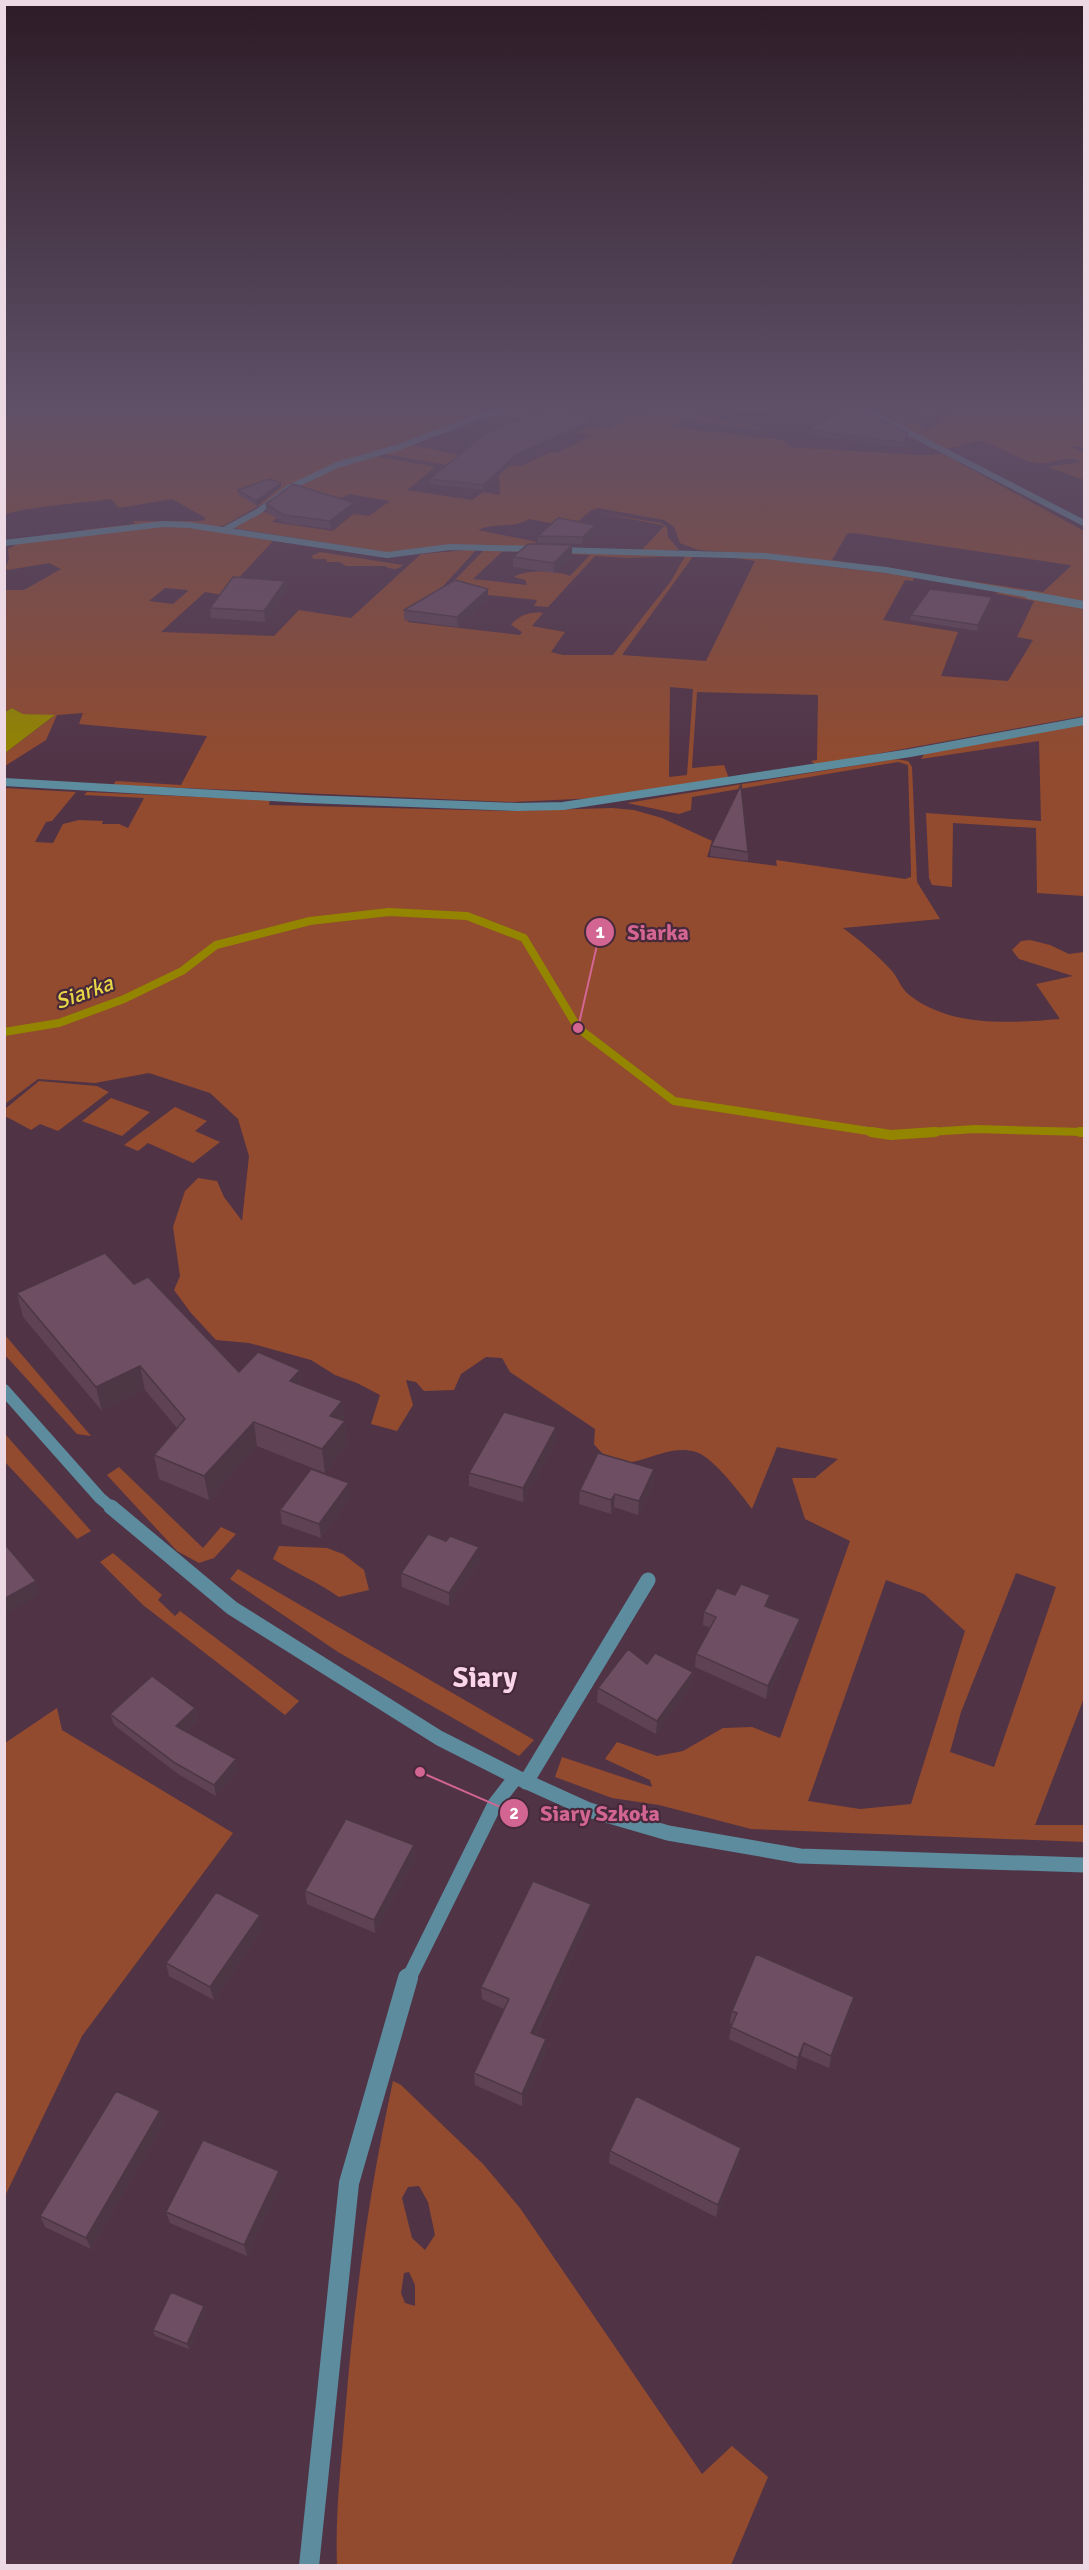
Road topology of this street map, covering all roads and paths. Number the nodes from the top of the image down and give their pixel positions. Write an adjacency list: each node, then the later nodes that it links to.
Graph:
1 (143, 526): 5 (street)
2 (187, 526): 4 (street)
3 (232, 526): 4 (street)
4 (226, 529): 6 (street)
5 (4, 543)
6 (543, 549)
7 (552, 550): 8 (street)
8 (1084, 605)
9 (1084, 721): 10 (street)
10 (4, 782)
11 (4, 1390): 13 (street)
12 (648, 1581): 13 (street)
13 (521, 1779): 14 (street); 15 (street)
14 (1084, 1865)
15 (309, 2565)

